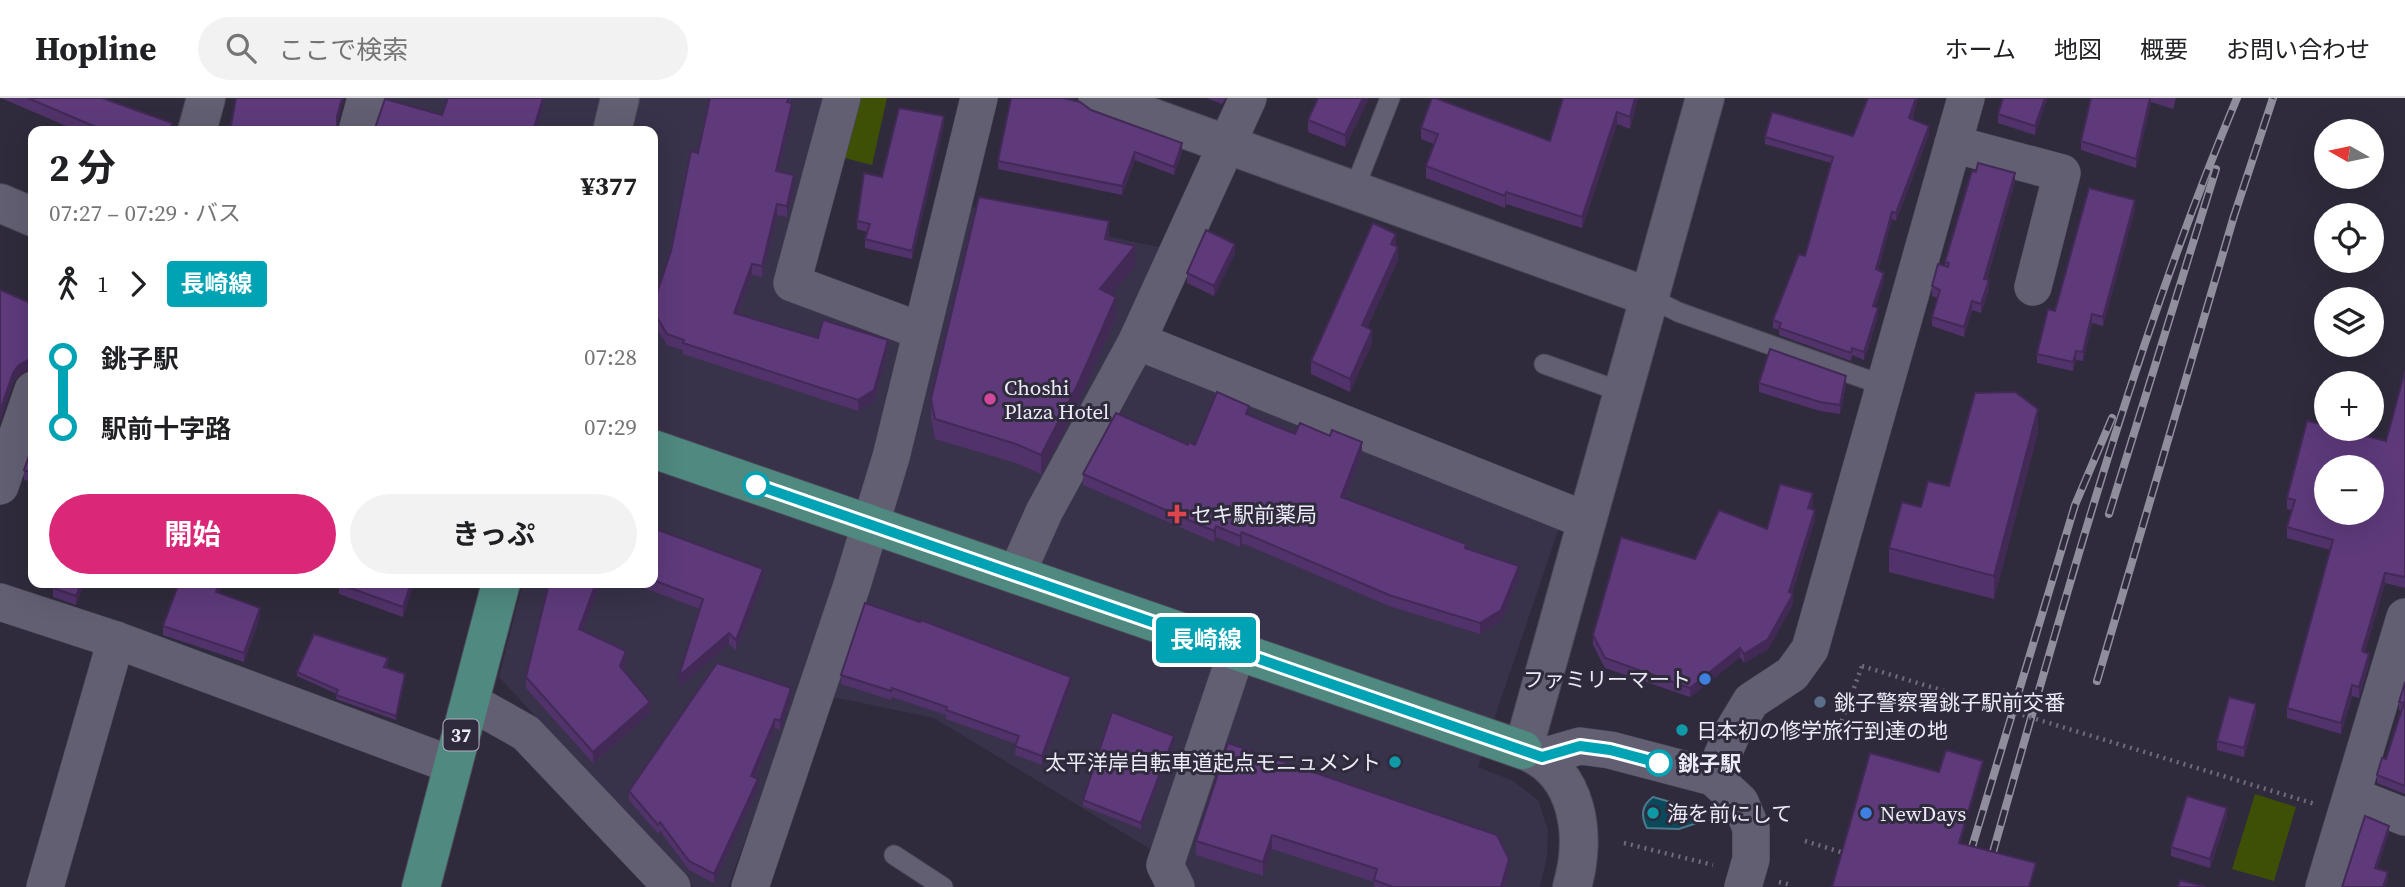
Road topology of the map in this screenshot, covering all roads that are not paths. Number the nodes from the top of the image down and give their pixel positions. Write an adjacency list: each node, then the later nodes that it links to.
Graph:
1 (206, 98): 11 (street)
2 (366, 98): 12 (street)
3 (620, 98): 13 (street)
4 (842, 98): 21 (street)
5 (979, 98): 21 (street)
6 (1098, 98): 15 (street)
7 (1248, 98): 15 (street)
8 (1390, 98): 16 (lane)
9 (1705, 98): 20 (street)
10 (1966, 98): 14 (street)
11 (198, 126)
12 (358, 126)
13 (613, 126)
14 (1953, 144): 19 (street); 24 (street)
15 (1228, 145): 16 (street); 22 (street)
16 (1354, 190): 20 (street)
17 (0, 203): 18 (street)
18 (28, 215)
19 (2033, 288)
20 (1649, 297): 24 (lane); 25 (street)
21 (921, 331): 30 (street)
22 (1137, 341): 29 (street); 31 (street)
23 (1544, 364): 25 (lane)
24 (1885, 386): 40 (street)
25 (1622, 392): 29 (street)
26 (28, 405): 28 (street)
27 (658, 451): 30 (main road)
28 (0, 486)
29 (1585, 520): 38 (street)
30 (870, 524): 31 (main road); 48 (street)
31 (1016, 575): 36 (main road)
32 (500, 588): 37 (main road, 37)
33 (0, 602): 35 (street)
34 (2405, 617): 41 (street)
35 (116, 640): 39 (street); 45 (street)
36 (1237, 651): 38 (main road); 50 (street)
37 (471, 702): 39 (main road, 37); 47 (street)
38 (1533, 753): 40 (street); 51 (street)
39 (452, 765): 46 (main road, 37)
40 (1713, 778): 44 (street)
41 (2352, 796): 42 (street); 52 (street)
42 (2405, 817)
43 (894, 855): 49 (lane)
44 (1745, 880)
45 (45, 887)
46 (421, 887)
47 (672, 887)
48 (750, 887)
49 (943, 887)
50 (1176, 887)
51 (1572, 887)
52 (2324, 887)

